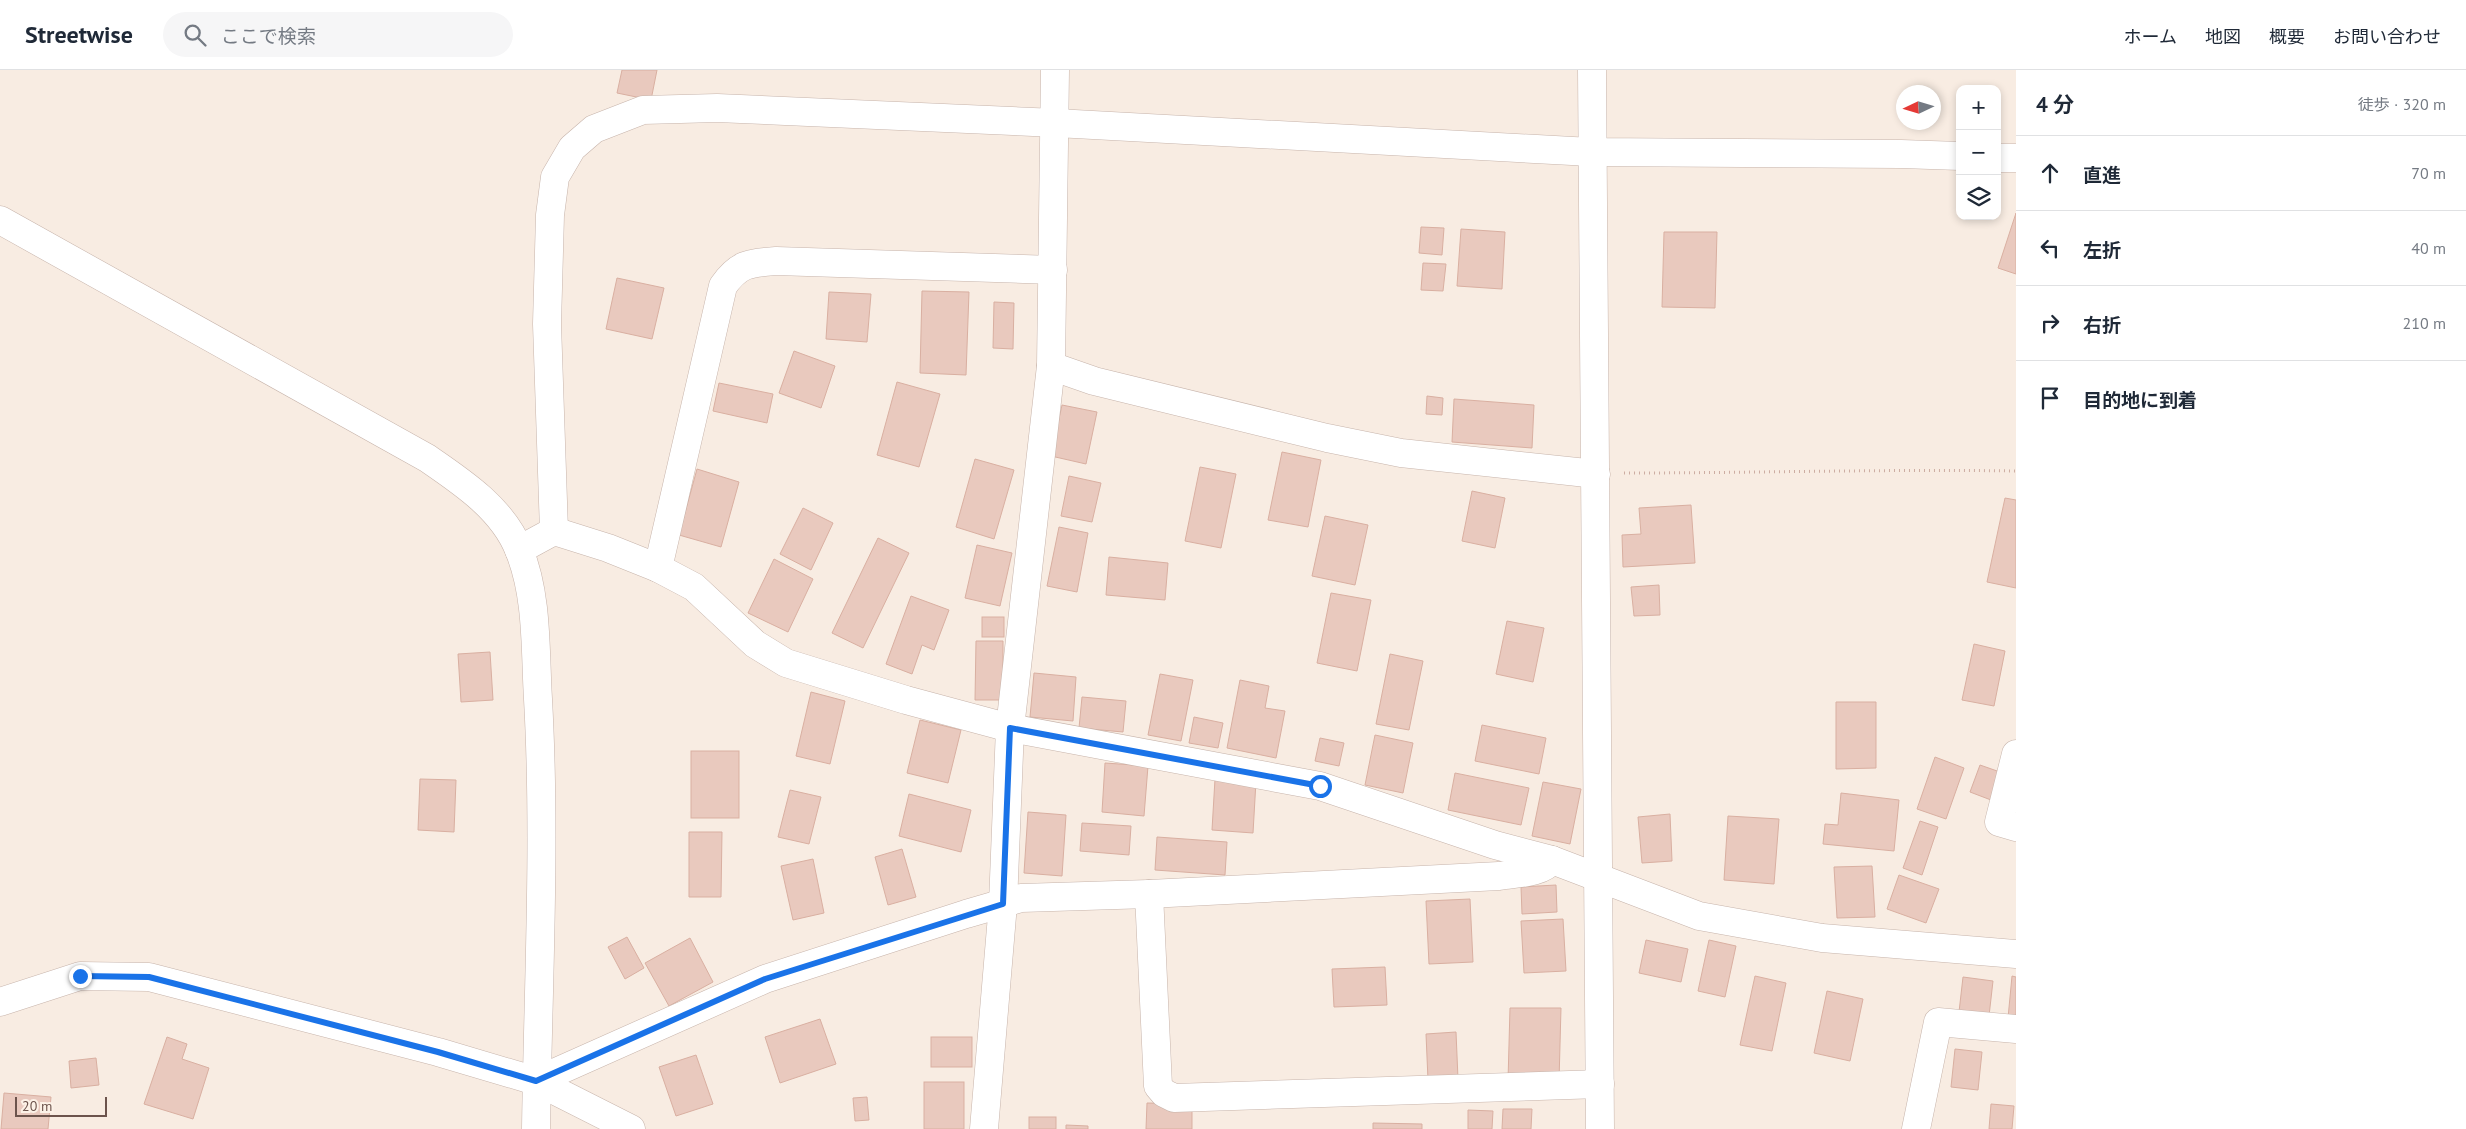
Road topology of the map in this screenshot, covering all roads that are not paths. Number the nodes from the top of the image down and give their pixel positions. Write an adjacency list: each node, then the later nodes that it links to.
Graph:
1 (1055, 70): 3 (street)
2 (1592, 70): 4 (street)
3 (1056, 123): 4 (street); 9 (street); 12 (street)
4 (1591, 152): 5 (street); 11 (street)
5 (1956, 156)
6 (2001, 158): 7 (street)
7 (2016, 158)
8 (0, 220): 13 (street)
9 (1053, 270): 10 (street); 14 (street)
10 (1051, 366): 11 (street); 15 (street)
11 (1596, 474): 19 (street)
12 (554, 531): 13 (street); 14 (street)
13 (519, 550): 25 (street)
14 (658, 568): 15 (street)
15 (1010, 728): 18 (street); 21 (street)
16 (2016, 754): 17 (street)
17 (2016, 827)
18 (1552, 860): 19 (street); 20 (street)
19 (1596, 878): 22 (street); 26 (street)
20 (1149, 894): 21 (street); 26 (street)
21 (1003, 904): 25 (street); 29 (street)
22 (2016, 954)
23 (0, 1002): 25 (street)
24 (2016, 1029): 31 (street)
25 (536, 1081): 27 (street); 28 (street)
26 (1600, 1084): 30 (street)
27 (536, 1129)
28 (631, 1129)
29 (984, 1129)
30 (1600, 1129)
31 (1916, 1129)

